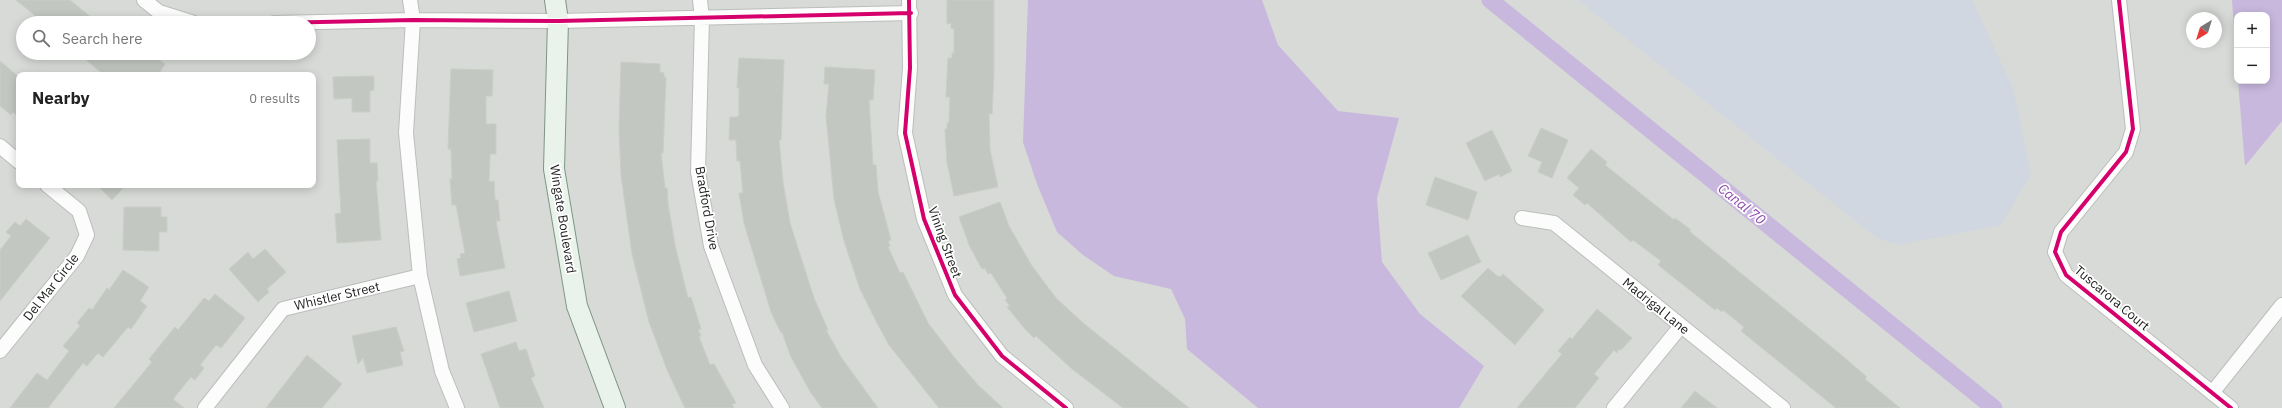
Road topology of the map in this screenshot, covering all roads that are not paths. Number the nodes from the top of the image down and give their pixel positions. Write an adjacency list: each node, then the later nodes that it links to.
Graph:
1 (144, 0): 7 (street)
2 (410, 0): 9 (street)
3 (554, 0): 10 (street, Wingate Boulevard)
4 (700, 0): 8 (street, Bradford Drive)
5 (2119, 0): 20 (street, Tuscarora Court)
6 (910, 7): 8 (street); 25 (street, Vining Street)
7 (172, 16)
8 (702, 18): 10 (street); 24 (street, Bradford Drive)
9 (413, 20): 10 (street); 11 (street); 16 (street)
10 (558, 21): 23 (street, Wingate Boulevard)
11 (316, 22)
12 (0, 146): 13 (street)
13 (16, 159)
14 (52, 188): 19 (street, Del Mar Circle)
15 (1522, 218): 18 (street, Madrigal Lane)
16 (420, 276): 21 (street, Whistler Street); 22 (street)
17 (2282, 305): 20 (street)
18 (1681, 326): 26 (street); 27 (street, Madrigal Lane)
19 (0, 351)
20 (2212, 392): 28 (street, Tuscarora Court)
21 (205, 408)
22 (457, 408)
23 (615, 408)
24 (782, 408)
25 (1066, 408)
26 (1614, 408)
27 (1783, 408)
28 (2231, 408)

